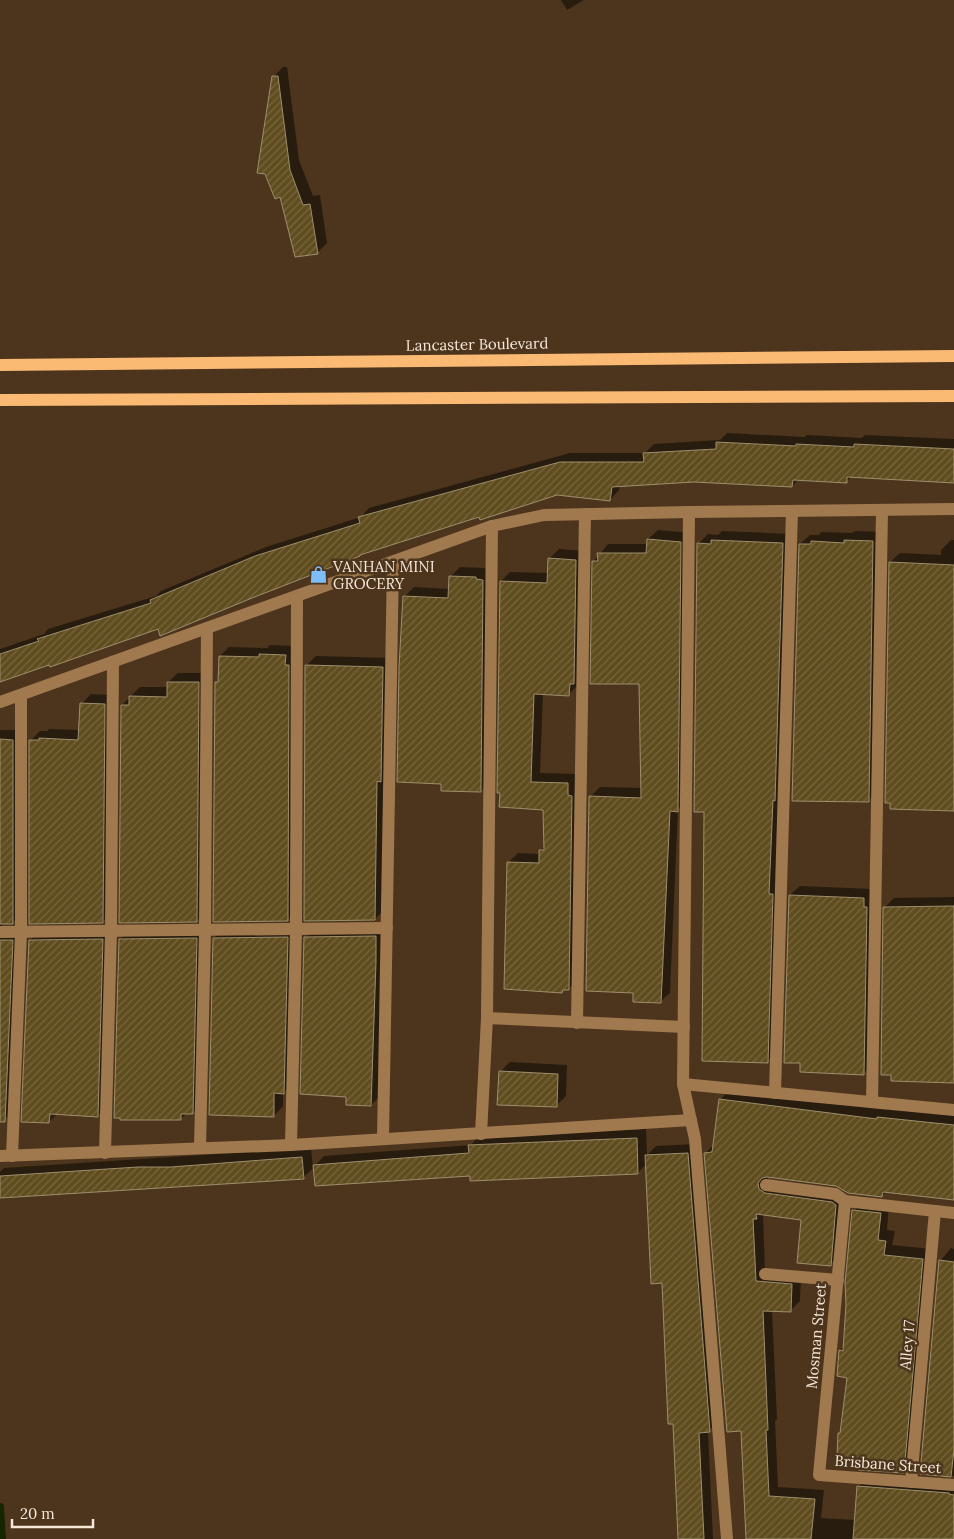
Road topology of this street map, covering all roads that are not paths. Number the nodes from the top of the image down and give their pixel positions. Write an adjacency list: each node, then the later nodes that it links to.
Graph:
1 (954, 356): 2 (main road, Lancaster Boulevard)
2 (0, 365)
3 (954, 396): 4 (main road)
4 (0, 400)
5 (954, 509): 6 (street)
6 (882, 510): 7 (street); 28 (street)
7 (792, 511): 8 (street); 27 (street)
8 (689, 512): 9 (street); 25 (street)
9 (585, 514): 10 (street); 24 (street)
10 (492, 526): 11 (street); 23 (street)
11 (394, 562): 12 (street); 17 (street)
12 (297, 596): 13 (street); 18 (street)
13 (207, 628): 14 (street); 19 (street)
14 (113, 662): 15 (street); 20 (street)
15 (21, 695): 16 (street); 22 (street)
16 (0, 702)
17 (387, 928): 18 (street); 32 (street)
18 (296, 929): 19 (street); 33 (street)
19 (205, 930): 20 (street); 34 (street)
20 (110, 931): 22 (street); 35 (street)
21 (0, 932): 22 (street)
22 (21, 932): 36 (street)
23 (487, 1018): 24 (street); 31 (street)
24 (577, 1023): 25 (street)
25 (684, 1027): 26 (street)
26 (683, 1084): 27 (street); 30 (street)
27 (775, 1093): 28 (street)
28 (872, 1102): 29 (street)
29 (954, 1110)
30 (691, 1120): 31 (street); 46 (street)
31 (482, 1134): 32 (street)
32 (384, 1139): 33 (street)
33 (291, 1145): 34 (street)
34 (200, 1148): 35 (street)
35 (105, 1153): 36 (street)
36 (6, 1156)
37 (766, 1185): 38 (street)
38 (845, 1201): 39 (street); 42 (street, Mosman Street)
39 (935, 1211): 40 (street); 44 (street, Alley 17)
40 (954, 1213)
41 (765, 1274): 42 (street)
42 (838, 1280): 43 (street, Mosman Street)
43 (819, 1475): 44 (street, Brisbane Street)
44 (911, 1482): 45 (street, Brisbane Street)
45 (954, 1485)
46 (727, 1539)

